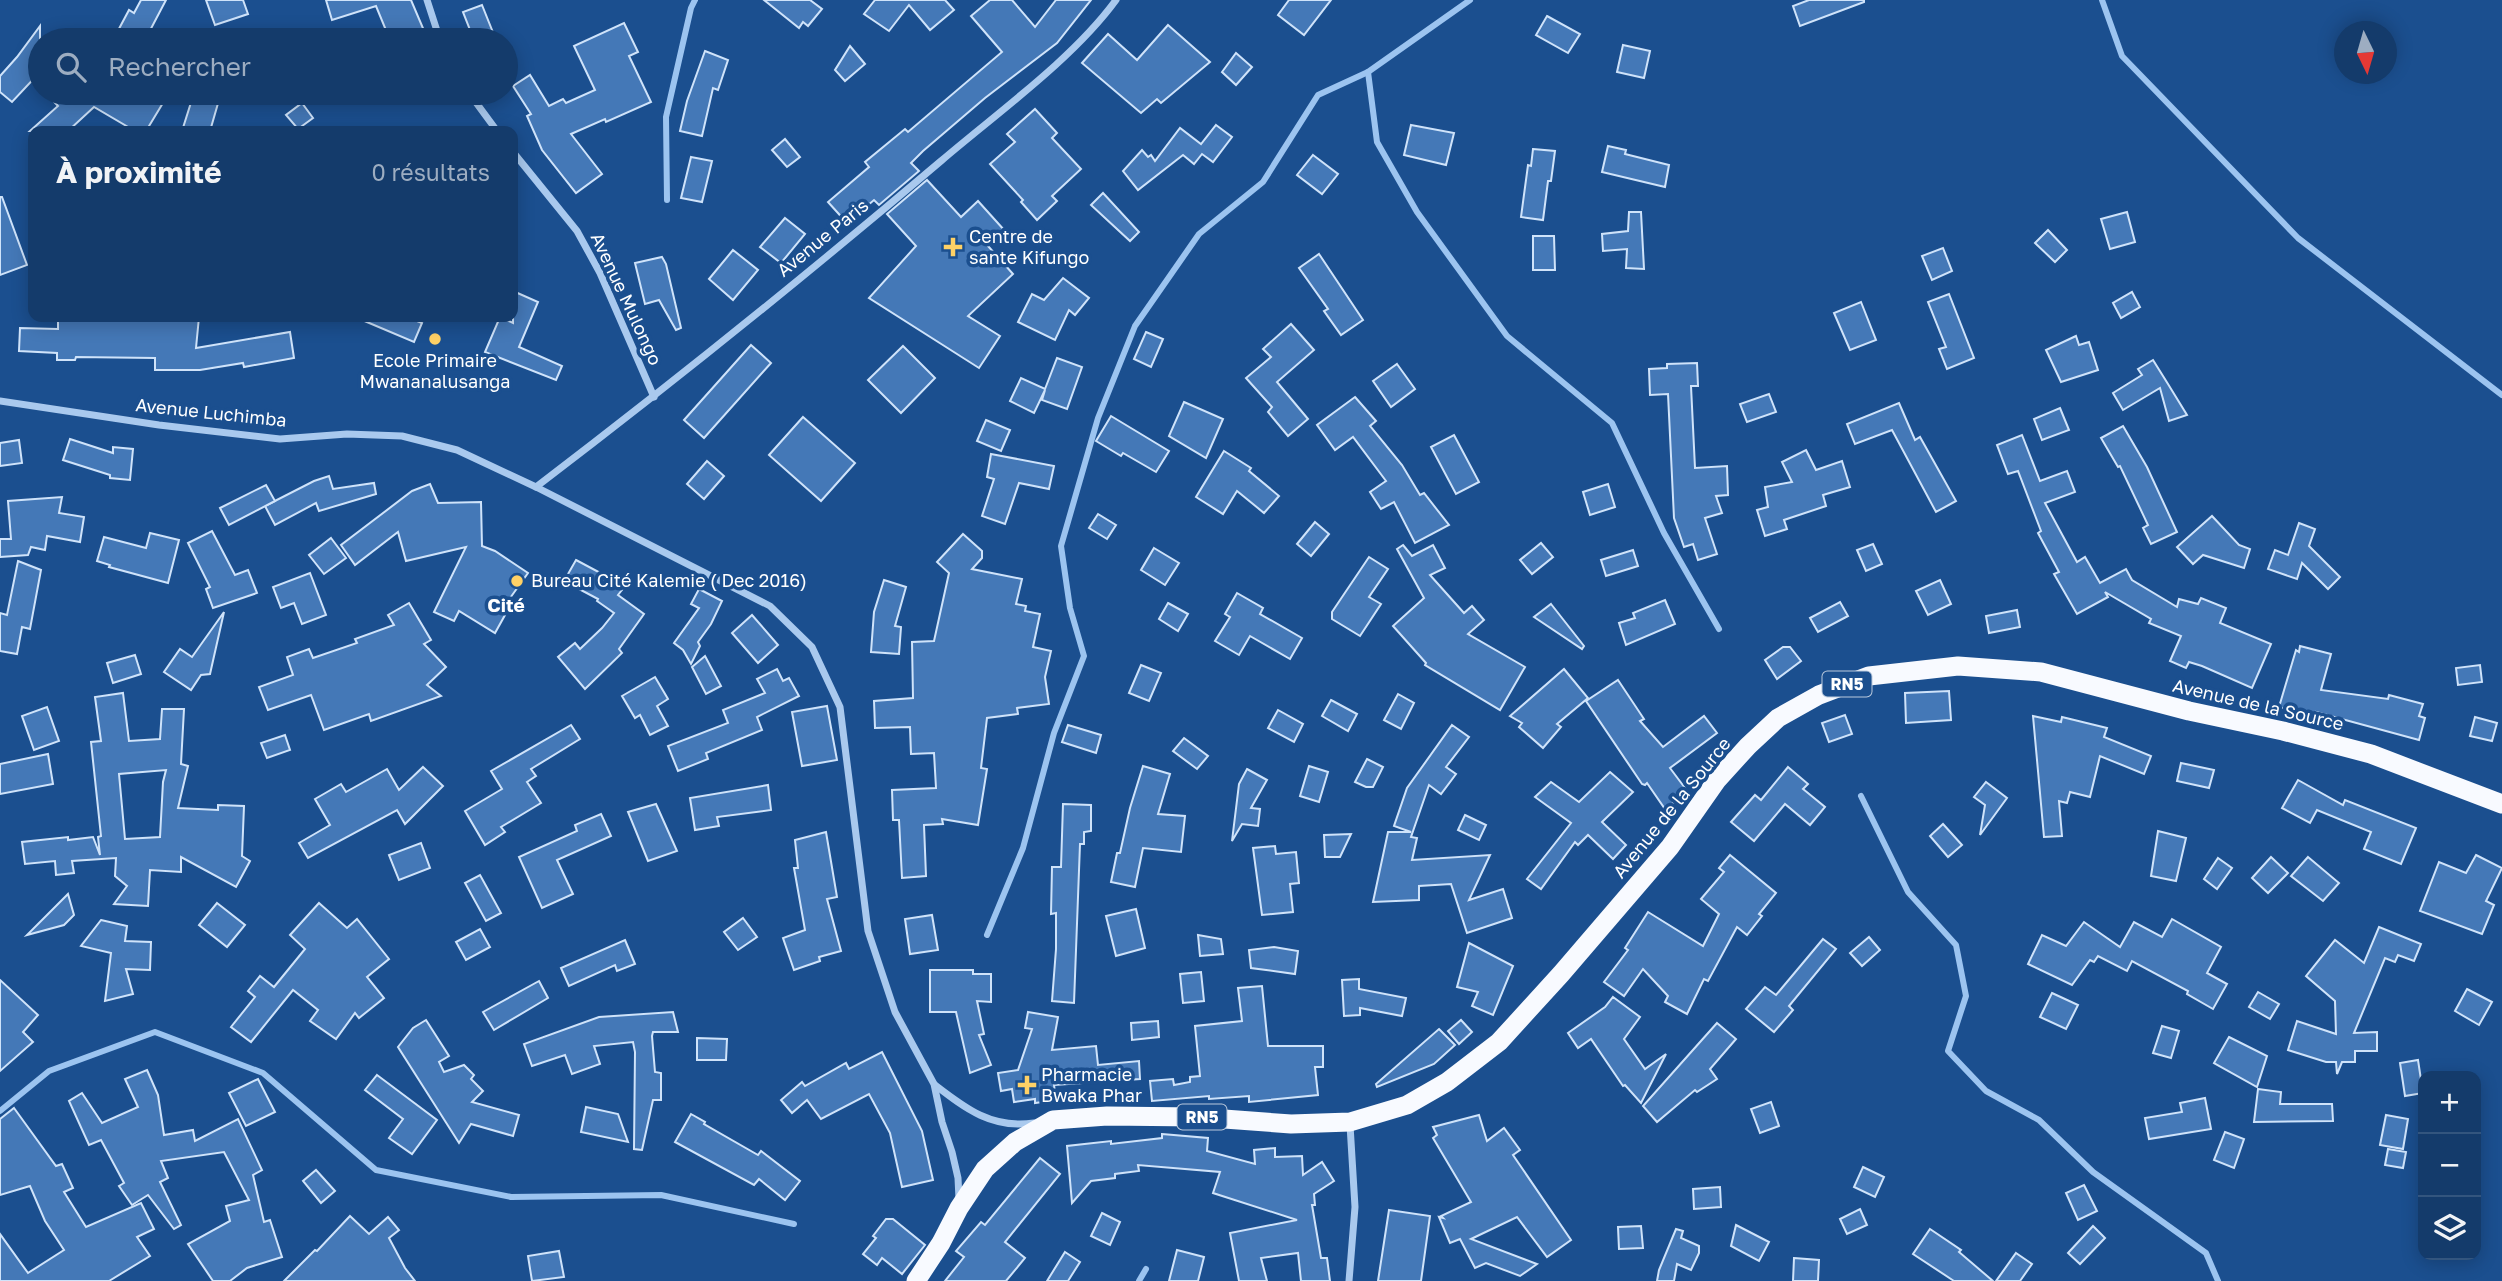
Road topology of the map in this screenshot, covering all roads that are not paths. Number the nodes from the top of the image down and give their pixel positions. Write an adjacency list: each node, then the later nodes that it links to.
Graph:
1 (427, 0): 3 (street)
2 (1116, 0): 7 (street, Avenue Paris)
3 (436, 28)
4 (478, 105): 5 (street)
5 (493, 126)
6 (518, 158): 7 (street, Avenue Mulongo)
7 (654, 397): 9 (street, Avenue Paris)
8 (0, 401): 9 (street, Avenue Luchimba)
9 (536, 487): 11 (street, Avenue Luchimba)
10 (2502, 804): 13 (highway, Avenue de la Source / RN5)
11 (934, 1084): 12 (street); 14 (street)
12 (1053, 1120): 13 (highway, Avenue de la Source / RN5); 14 (highway, Avenue de la Source / RN5)
13 (1350, 1122): 16 (street)
14 (959, 1208): 15 (highway, RN5)
15 (916, 1281)
16 (1349, 1281)

